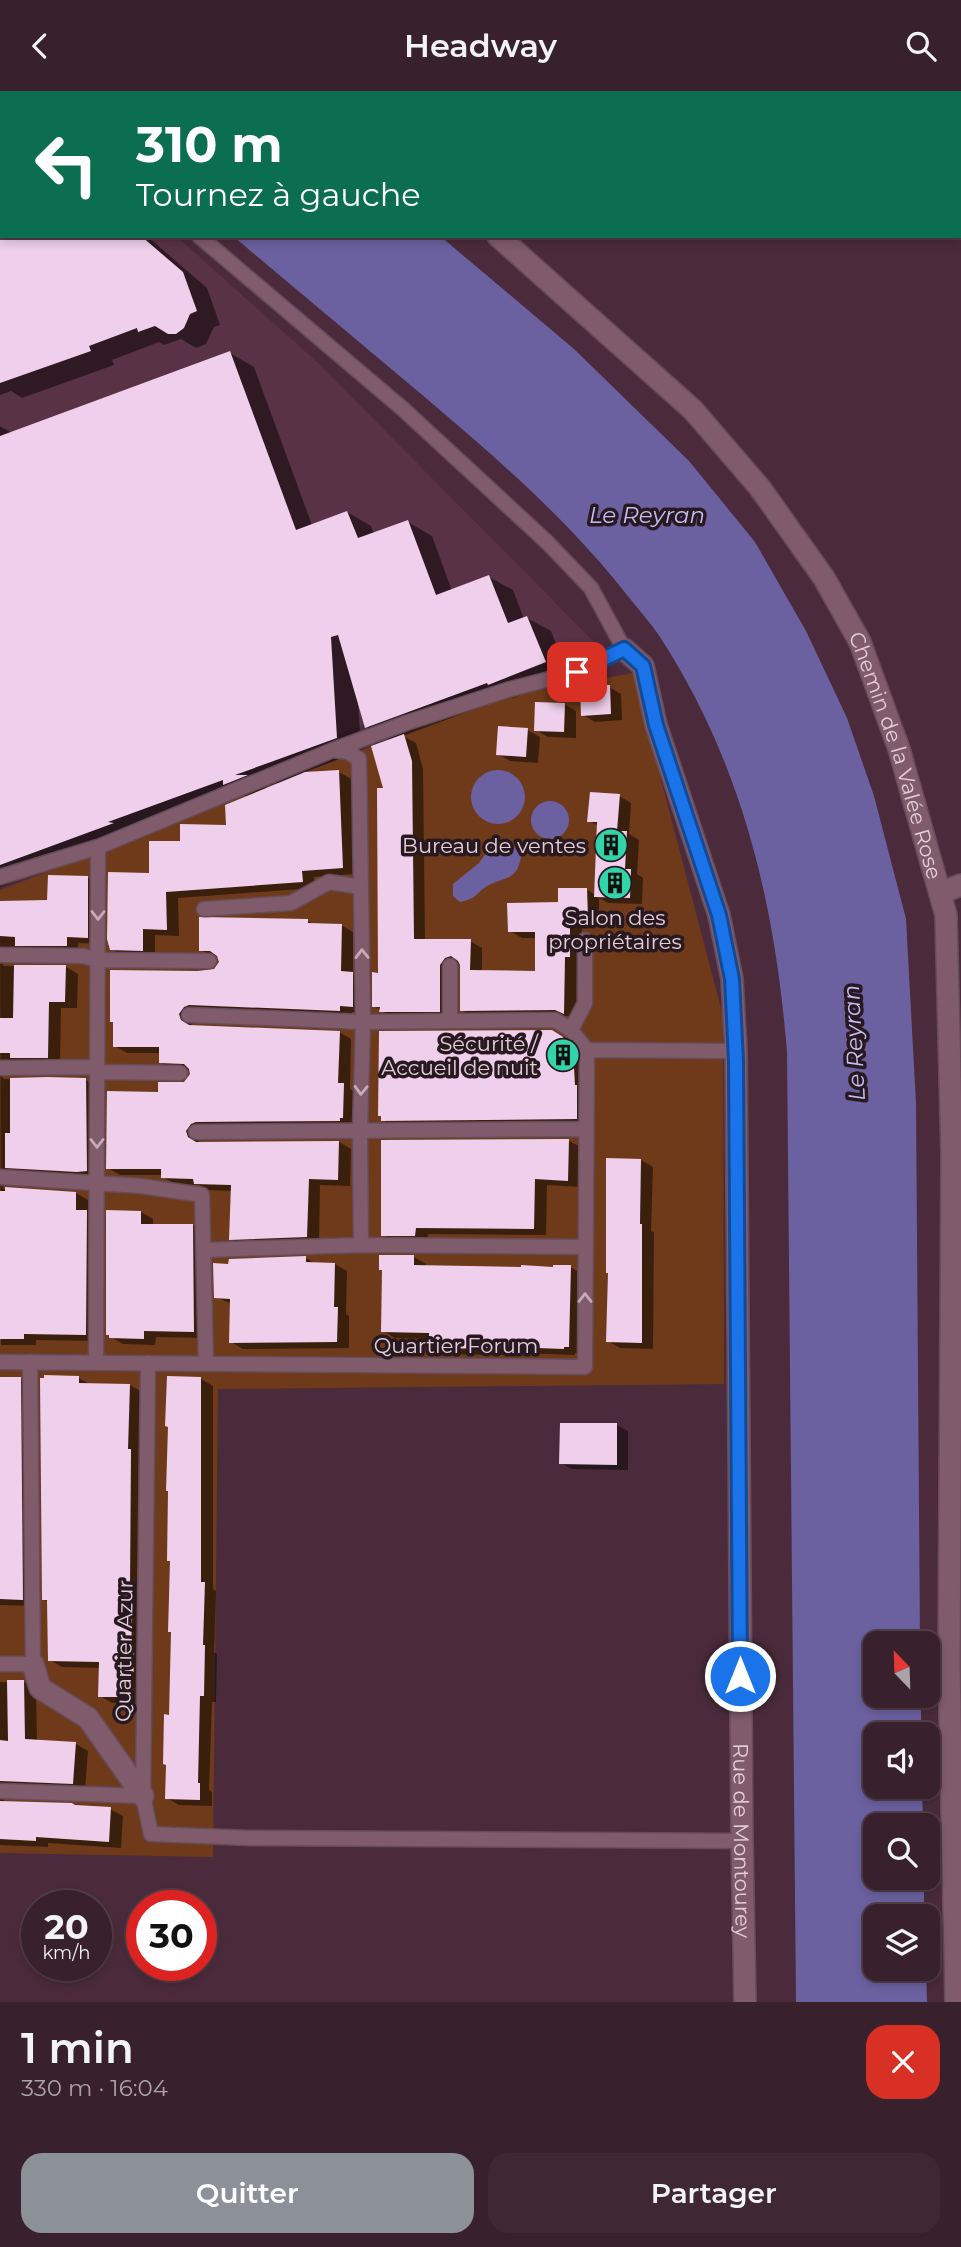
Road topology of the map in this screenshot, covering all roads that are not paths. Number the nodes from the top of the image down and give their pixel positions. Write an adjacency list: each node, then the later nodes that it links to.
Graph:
1 (201, 238): 3 (lane)
2 (500, 238): 9 (street, Chemin de la Valée Rose)
3 (624, 649): 4 (lane); 21 (street, Rue de Montourey)
4 (333, 750): 5 (lane); 8 (lane)
5 (98, 847): 6 (lane); 13 (lane, one-way to 13)
6 (0, 877)
7 (961, 885): 9 (street)
8 (361, 887): 10 (lane); 18 (lane, one-way to 8)
9 (940, 893): 44 (street, Chemin de la Valée Rose)
10 (204, 909)
11 (585, 940): 19 (lane)
12 (0, 955): 13 (lane)
13 (98, 961): 14 (lane); 23 (lane)
14 (209, 961)
15 (450, 966): 17 (lane)
16 (189, 1015): 18 (lane)
17 (450, 1021): 18 (lane); 19 (lane)
18 (363, 1022): 27 (lane, one-way to 27)
19 (571, 1030): 20 (lane)
20 (587, 1050): 21 (lane); 25 (lane, Quartier Forum)
21 (736, 1051): 42 (street, Rue de Montourey)
22 (0, 1068): 23 (lane)
23 (98, 1070): 24 (lane); 29 (lane, one-way to 29)
24 (180, 1073)
25 (586, 1129): 27 (lane); 31 (lane, Quartier Forum)
26 (196, 1132): 27 (lane)
27 (360, 1132): 30 (lane)
28 (0, 1177): 29 (lane)
29 (97, 1184): 32 (lane); 35 (lane)
30 (361, 1245): 31 (lane); 32 (lane)
31 (586, 1247): 37 (lane, Quartier Forum, one-way to 31)
32 (205, 1251): 37 (lane)
33 (0, 1362): 34 (lane, Quartier Forum)
34 (30, 1362): 35 (lane, Quartier Forum); 39 (lane)
35 (96, 1363): 36 (lane, Quartier Forum)
36 (148, 1363): 37 (lane, Quartier Forum); 41 (lane, Quartier Azur)
37 (206, 1364)
38 (0, 1664): 39 (lane)
39 (33, 1664): 41 (street)
40 (0, 1791): 41 (lane)
41 (144, 1796): 42 (lane, Quartier Azur)
42 (741, 1841): 43 (street, Rue de Montourey)
43 (745, 2002)
44 (956, 2002)

